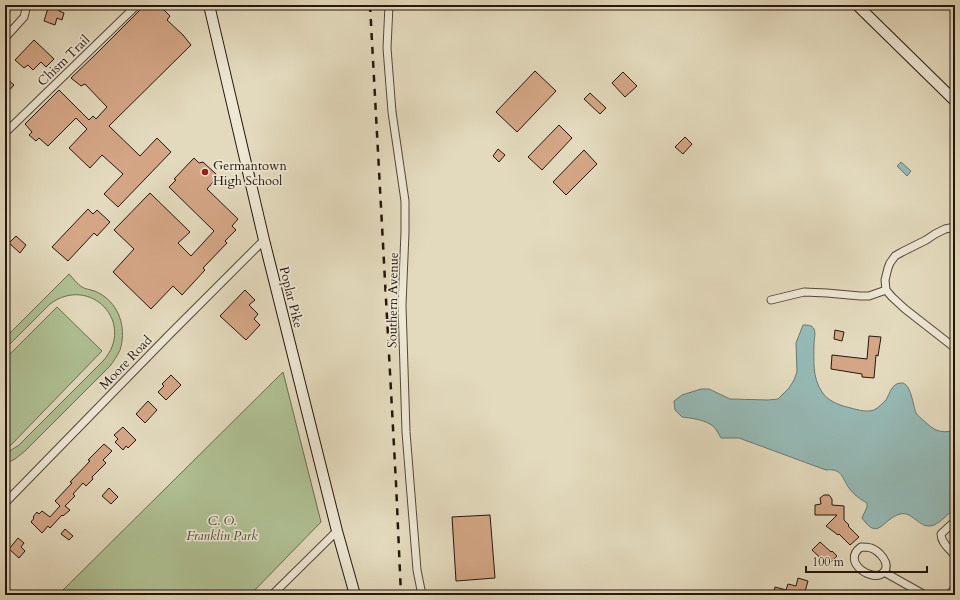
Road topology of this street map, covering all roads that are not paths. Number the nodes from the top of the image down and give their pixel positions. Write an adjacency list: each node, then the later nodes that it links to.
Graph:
1 (26, 5): 6 (street)
2 (137, 5): 8 (street, Chism Trail)
3 (209, 5): 10 (main road, Poplar Pike)
4 (390, 5): 22 (street, Southern Avenue)
5 (857, 5): 7 (main road)
6 (5, 38)
7 (955, 101)
8 (5, 133)
9 (955, 227): 11 (street)
10 (264, 240): 14 (street, Moore Road); 16 (main road, Poplar Pike)
11 (886, 290): 12 (street); 13 (street)
12 (771, 300)
13 (955, 348)
14 (5, 503)
15 (955, 521): 17 (street)
16 (337, 531): 20 (street); 21 (main road, Poplar Pike)
17 (955, 556)
18 (884, 572): 18 (street); 23 (street)
19 (955, 589): 24 (street)
20 (272, 595)
21 (355, 595)
22 (422, 595)
23 (925, 595)
24 (948, 595)

